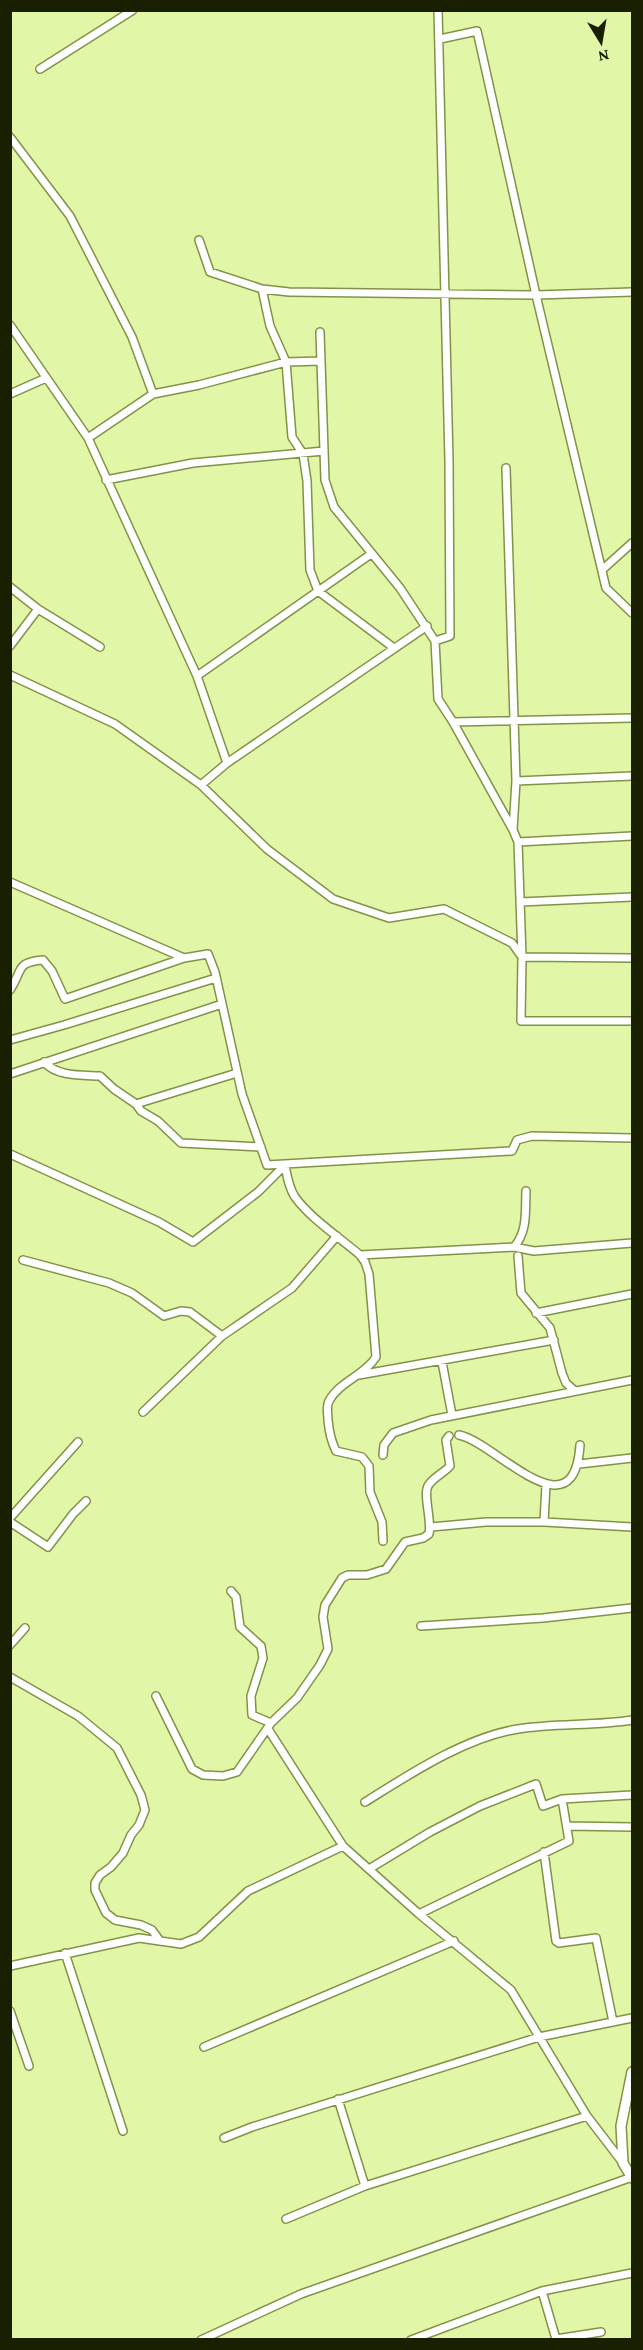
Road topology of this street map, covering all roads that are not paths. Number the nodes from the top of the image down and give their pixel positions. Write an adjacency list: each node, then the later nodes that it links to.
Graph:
1 (133, 10): 4 (street)
2 (438, 10): 3 (street)
3 (440, 39): 9 (street); 10 (street)
4 (40, 69)
5 (10, 137): 17 (street)
6 (199, 240): 7 (street)
7 (262, 290): 9 (street); 14 (street)
8 (633, 292): 10 (street)
9 (444, 294): 10 (street); 31 (street)
10 (536, 295): 25 (street)
11 (10, 325): 15 (street)
12 (320, 332): 13 (street)
13 (321, 361): 14 (street); 19 (street)
14 (286, 362): 17 (street); 20 (street)
15 (46, 378): 16 (street); 18 (street)
16 (10, 394)
17 (153, 394): 18 (street)
18 (88, 438): 22 (street)
19 (324, 451): 20 (street); 24 (street)
20 (303, 454): 22 (street); 27 (street)
21 (506, 468): 38 (street)
22 (106, 480): 36 (street)
23 (633, 543): 25 (street)
24 (371, 554): 27 (street); 30 (street)
25 (602, 570): 29 (street)
26 (10, 587): 28 (street)
27 (318, 591): 34 (street); 36 (street)
28 (38, 609): 32 (street); 33 (street)
29 (633, 613)
30 (427, 626): 31 (street); 34 (street)
31 (435, 641): 39 (street)
32 (10, 646)
33 (100, 647)
34 (394, 648): 40 (street)
35 (10, 675): 43 (street)
36 (197, 676): 40 (street)
37 (633, 718): 38 (street)
38 (514, 719): 39 (street); 42 (street)
39 (453, 722): 44 (street)
40 (227, 763): 43 (street)
41 (633, 776): 42 (street)
42 (516, 781): 44 (street)
43 (201, 785): 50 (street)
44 (513, 830): 46 (street)
45 (633, 836): 46 (street)
46 (518, 842): 49 (street)
47 (10, 882): 51 (street)
48 (633, 897): 49 (street)
49 (520, 902): 50 (street)
50 (522, 957): 52 (street); 56 (street)
51 (184, 958): 53 (street); 54 (street)
52 (633, 958)
53 (216, 978): 55 (street); 57 (street)
54 (10, 990)
55 (222, 1004): 58 (street); 59 (street)
56 (633, 1021)
57 (10, 1040)
58 (44, 1062): 60 (street); 61 (street)
59 (237, 1072): 61 (street); 63 (street)
60 (10, 1074)
61 (136, 1104): 63 (street)
62 (633, 1138): 65 (street)
63 (261, 1147): 65 (street)
64 (10, 1154): 65 (street)
65 (285, 1165): 67 (street)
66 (526, 1191): 69 (street)
67 (337, 1236): 70 (street); 75 (street)
68 (633, 1243): 69 (street)
69 (514, 1247): 70 (street)
70 (360, 1255): 78 (street)
71 (518, 1256): 74 (street)
72 (23, 1260): 75 (street)
73 (633, 1294): 74 (street)
74 (536, 1313): 76 (street)
75 (222, 1336): 81 (street)
76 (554, 1340): 77 (street); 80 (street)
77 (442, 1362): 78 (street); 82 (street)
78 (358, 1375): 96 (street)
79 (633, 1380): 80 (street)
80 (575, 1391): 82 (street)
81 (144, 1412)
82 (452, 1415): 87 (street)
83 (459, 1434): 90 (street)
84 (449, 1436): 94 (street)
85 (78, 1442): 92 (street)
86 (580, 1445): 89 (street)
87 (383, 1455)
88 (633, 1458): 89 (street)
89 (579, 1464): 90 (street)
90 (546, 1485): 93 (street)
91 (86, 1501): 92 (street)
92 (10, 1520)
93 (544, 1522): 94 (street); 95 (street)
94 (431, 1527): 105 (street)
95 (633, 1527)
96 (383, 1541)
97 (231, 1591): 105 (street)
98 (633, 1608): 99 (street)
99 (421, 1626)
100 (25, 1628): 101 (street)
101 (10, 1645)
102 (10, 1677): 115 (street)
103 (156, 1696): 105 (street)
104 (633, 1720): 108 (street)
105 (270, 1726): 111 (street)
106 (633, 1795): 107 (street)
107 (562, 1799): 109 (street); 113 (street)
108 (365, 1802)
109 (568, 1826): 110 (street); 112 (street)
110 (633, 1827)
111 (343, 1846): 113 (street); 115 (street)
112 (544, 1852): 114 (street); 122 (street)
113 (369, 1869): 114 (street)
114 (419, 1914): 116 (street)
115 (160, 1941): 117 (street)
116 (454, 1941): 123 (street); 124 (street)
117 (65, 1953): 119 (street); 129 (street)
118 (10, 1957): 119 (street)
119 (12, 1966)
120 (10, 2011): 125 (street)
121 (633, 2018): 122 (street)
122 (612, 2022): 123 (street)
123 (539, 2037): 127 (street); 128 (street)
124 (204, 2047)
125 (29, 2067)
126 (633, 2072): 131 (street)
127 (338, 2099): 130 (street); 133 (street)
128 (587, 2116): 131 (street); 133 (street)
129 (123, 2131)
130 (224, 2138)
131 (623, 2163): 132 (street)
132 (632, 2178): 138 (street)
133 (365, 2186): 134 (street)
134 (286, 2218)
135 (633, 2273): 136 (street)
136 (542, 2291): 137 (street); 139 (street)
137 (601, 2332)
138 (201, 2340)
139 (411, 2340)

